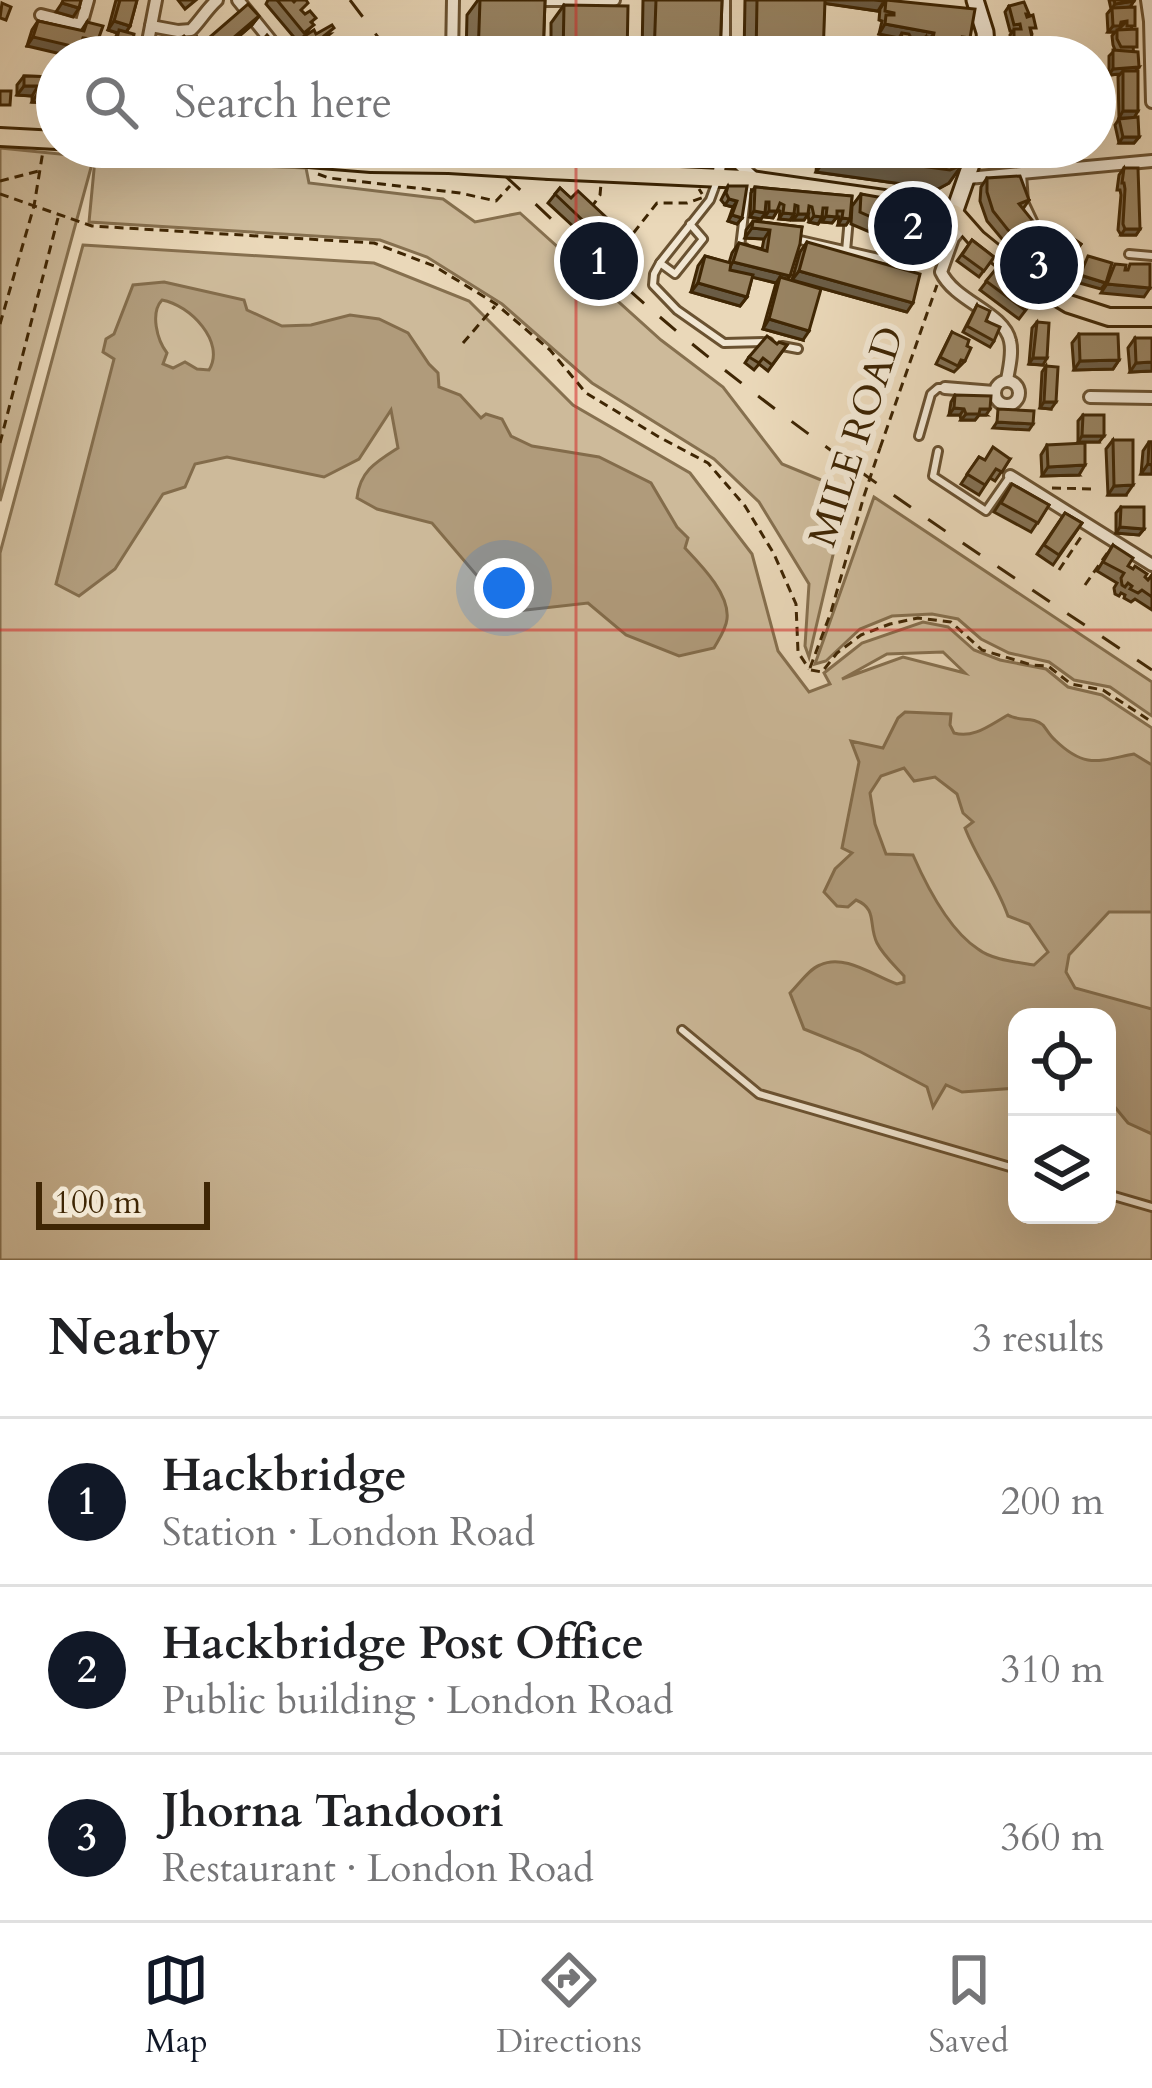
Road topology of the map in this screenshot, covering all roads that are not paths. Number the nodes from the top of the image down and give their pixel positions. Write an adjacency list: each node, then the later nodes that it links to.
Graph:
1 (88, 0): 11 (street)
2 (156, 0): 13 (street)
3 (217, 0): 13 (street)
4 (238, 0): 15 (street)
5 (453, 0): 16 (street)
6 (541, 0): 7 (street); 12 (street)
7 (614, 0)
8 (724, 0): 17 (street)
9 (975, 0): 18 (main road)
10 (1147, 0): 19 (street)
11 (41, 15)
12 (537, 19)
13 (151, 26): 14 (street)
14 (149, 36)
15 (267, 36)
16 (452, 36)
17 (724, 36)
18 (985, 36)
19 (1152, 102)
20 (0, 137): 21 (main road)
21 (36, 139)
22 (1152, 161): 23 (street)
23 (1116, 165)
24 (516, 168): 30 (main road, bridge)
25 (720, 168): 30 (street)
26 (742, 168): 32 (street)
27 (971, 168): 31 (main road)
28 (1082, 168): 29 (street)
29 (1022, 174): 31 (street); 35 (lane)
30 (718, 177): 32 (main road); 36 (lane)
31 (968, 178): 34 (main road)
32 (754, 180): 33 (main road); 38 (lane)
33 (851, 195): 34 (main road); 39 (lane)
34 (959, 219): 44 (main road); 46 (street)
35 (1034, 221)
36 (690, 224): 42 (lane); 42 (lane)
37 (800, 240): 39 (lane)
38 (754, 249)
39 (846, 250): 43 (lane)
40 (1129, 254): 41 (lane)
41 (1152, 256)
42 (660, 263): 45 (lane)
43 (905, 264)
44 (1152, 317)
45 (797, 350)
46 (1007, 380): 48 (street); 48 (street)
47 (945, 388): 48 (street); 51 (lane)
48 (994, 392)
49 (1090, 397): 50 (street)
50 (1152, 398)
51 (919, 436)
52 (938, 452): 53 (lane)
53 (1010, 476): 54 (street)
54 (1152, 566)
55 (682, 1030): 56 (lane)
56 (1008, 1166)
57 (1116, 1197): 58 (lane)
58 (1152, 1207)

